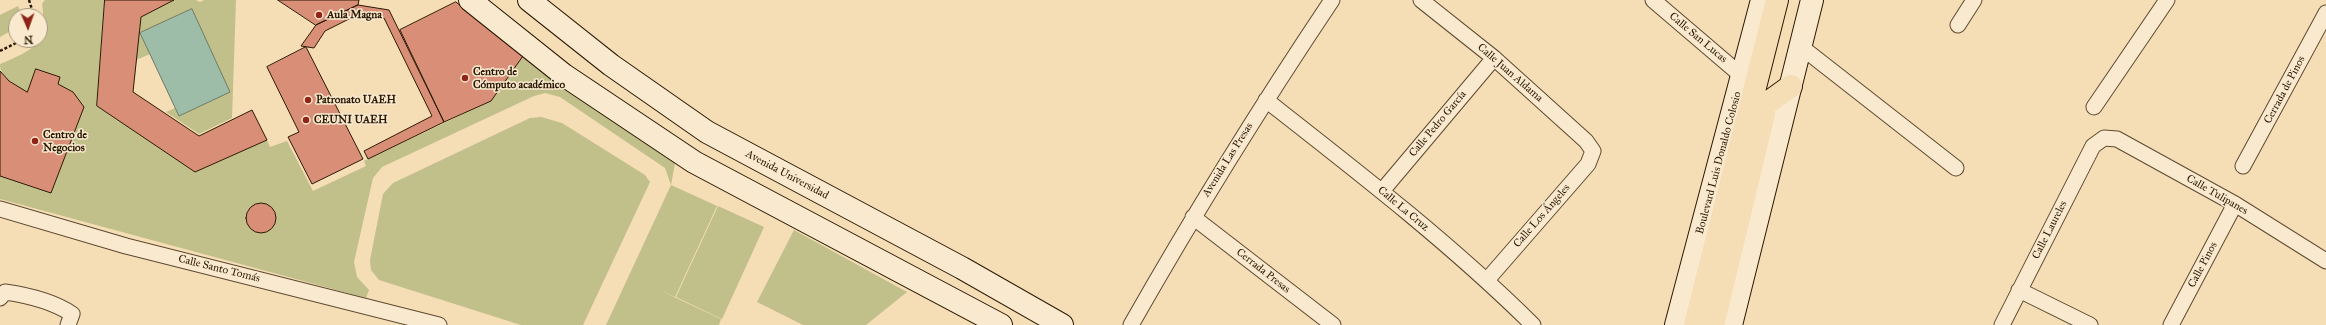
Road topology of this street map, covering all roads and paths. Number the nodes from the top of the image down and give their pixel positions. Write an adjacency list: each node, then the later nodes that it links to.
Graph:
1 (470, 0): 37 (street)
2 (529, 0): 38 (street, Avenida Universidad)
3 (1332, 0): 17 (street, Avenida Las Presas)
4 (1421, 0): 14 (street, Calle Juan Aldama)
5 (1653, 0): 15 (street, Calle San Lucas)
6 (1792, 0): 18 (main road)
7 (1812, 0): 13 (street)
8 (1974, 0): 12 (street)
9 (2167, 0): 19 (street)
10 (1762, 3): 15 (street, Boulevard Luis Donaldo Colosio); 18 (main road)
11 (2326, 13): 22 (street, Cerrada de Pinos)
12 (1958, 25)
13 (1800, 46): 16 (street); 24 (street)
14 (1494, 58): 21 (street, Calle Juan Aldama); 25 (street, Calle Pedro García)
15 (1742, 76): 18 (main road); 42 (street, Boulevard Luis Donaldo Colosio)
16 (1790, 86): 18 (main road); 45 (street)
17 (1266, 100): 25 (street, Calle La Cruz); 28 (street, Avenida Las Presas)
18 (1759, 102): 23 (main road)
19 (2094, 107)
20 (2104, 138): 26 (street, Calle Tulipanes); 31 (street, Calle Laureles)
21 (1593, 152): 30 (street, Calle Los Ángeles)
22 (2243, 166)
23 (1743, 167): 43 (main road); 44 (main road)
24 (1956, 168)
25 (1382, 191): 30 (street, Calle La Cruz)
26 (2235, 204): 29 (street, Calle Tulipanes); 48 (street, Calle Pinos)
27 (0, 209): 33 (street, Calle Santo Tomás)
28 (1193, 217): 39 (street, Avenida Las Presas); 40 (street, Cerrada Presas)
29 (2326, 261)
30 (1487, 280): 41 (street, Calle La Cruz)
31 (2019, 290): 46 (street, Calle Laureles); 47 (street)
32 (0, 298): 34 (street)
33 (397, 313): 35 (street); 36 (street, Calle Santo Tomás)
34 (68, 325)
35 (388, 325)
36 (439, 325)
37 (1001, 325)
38 (1062, 325)
39 (1130, 325)
40 (1333, 325)
41 (1533, 325)
42 (1676, 325)
43 (1695, 325)
44 (1713, 325)
45 (1731, 325)
46 (2002, 325)
47 (2090, 325)
48 (2171, 325)

